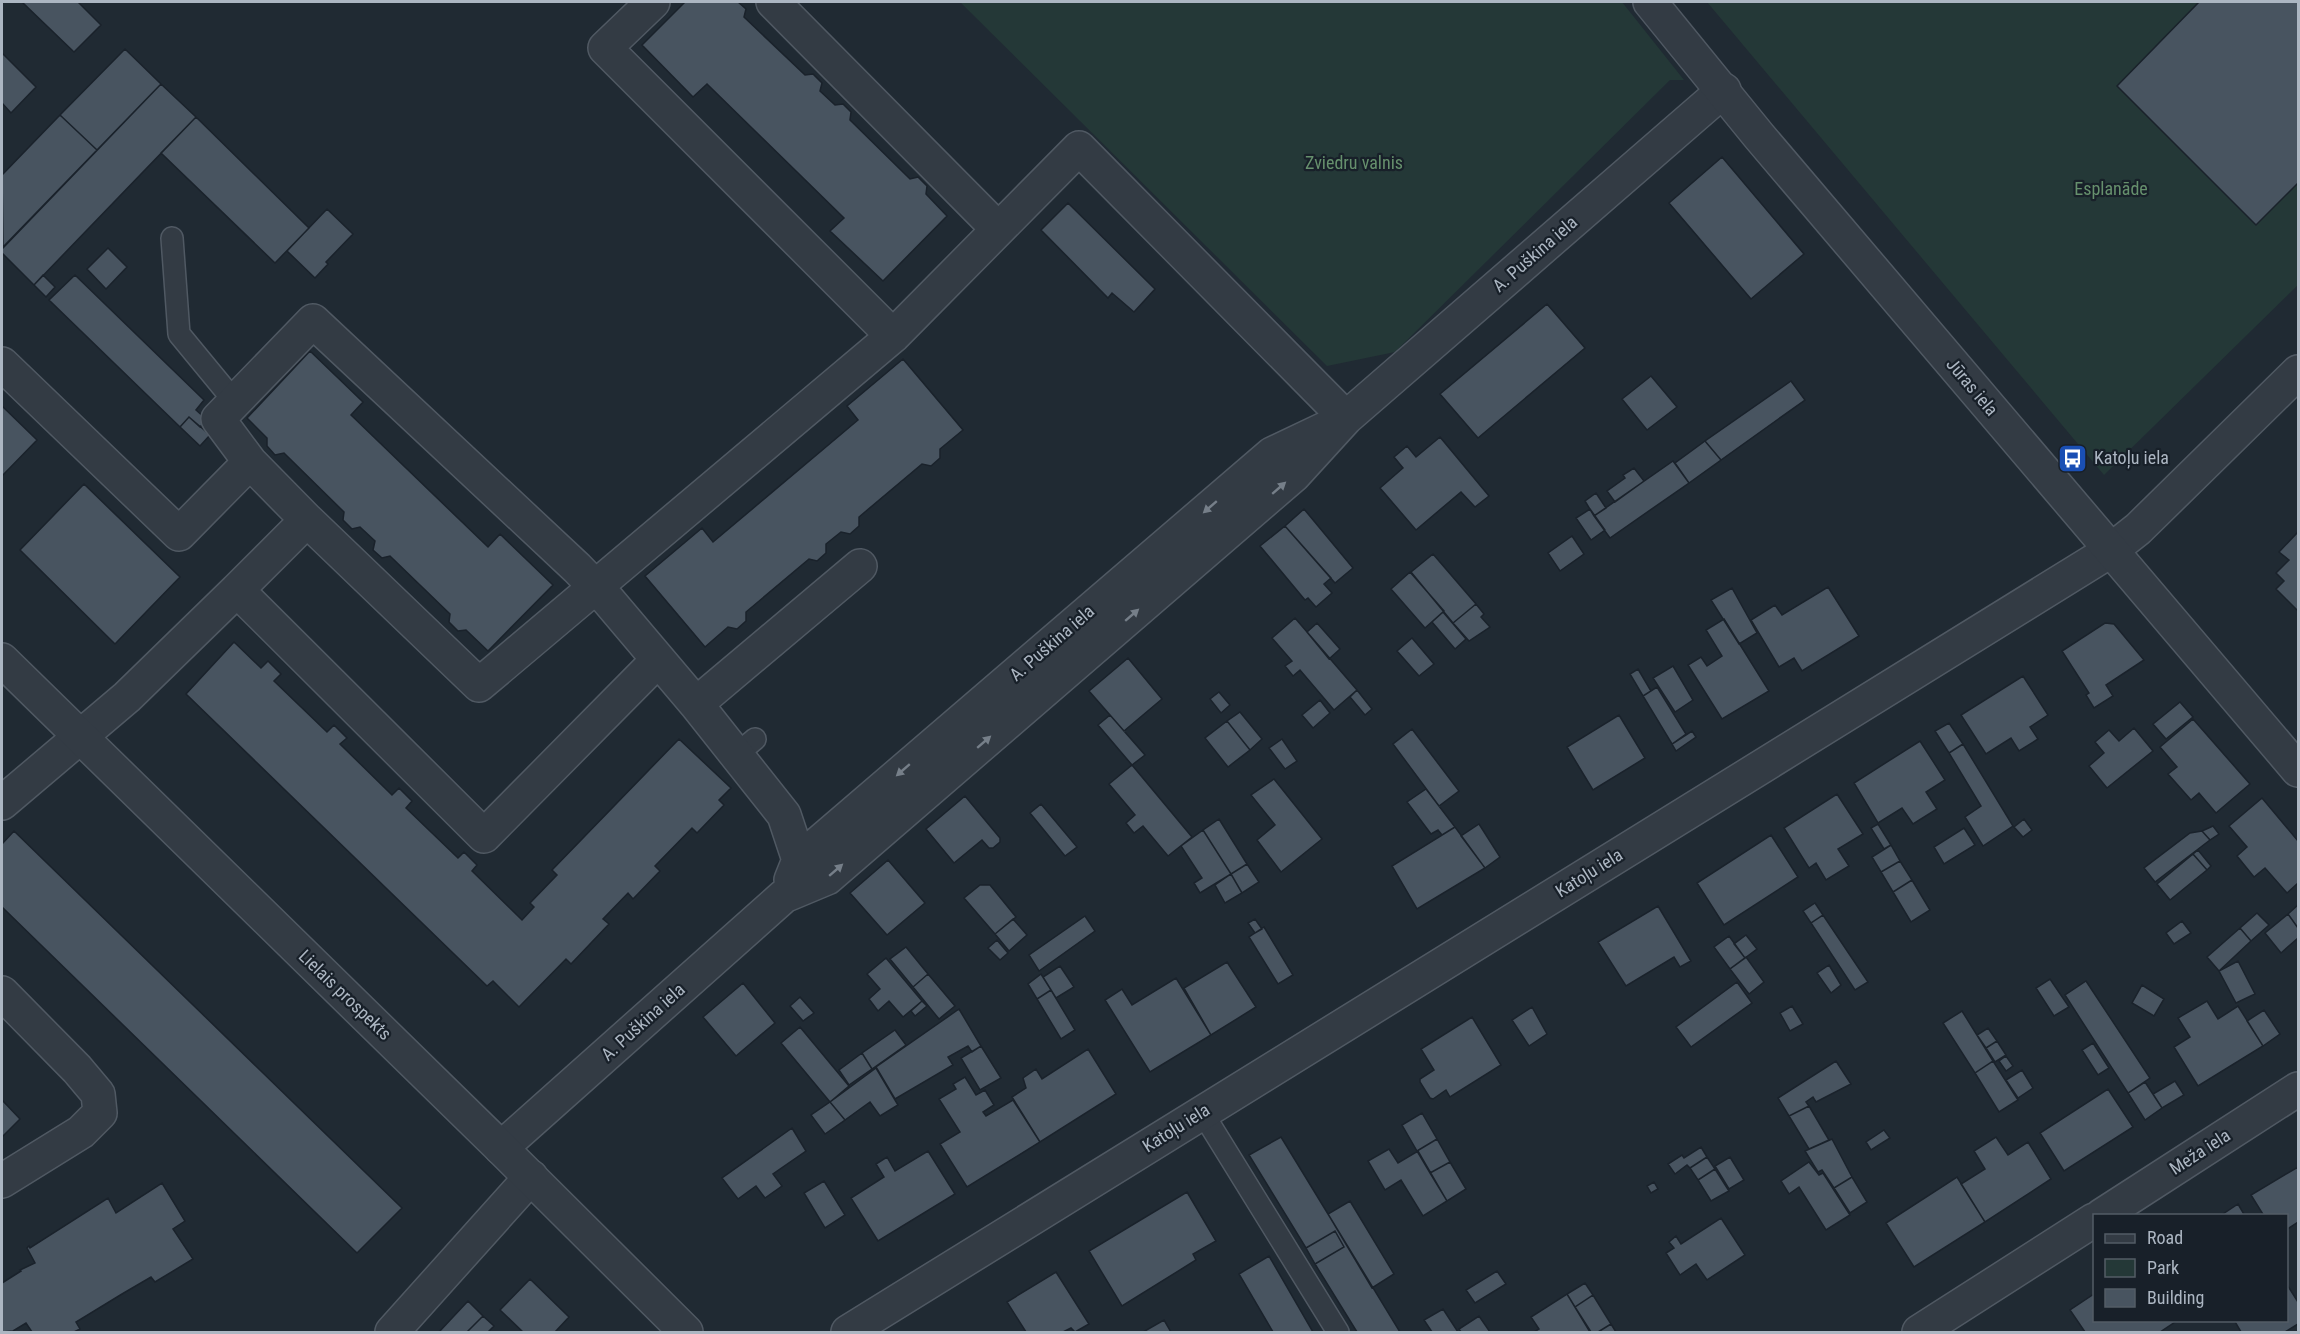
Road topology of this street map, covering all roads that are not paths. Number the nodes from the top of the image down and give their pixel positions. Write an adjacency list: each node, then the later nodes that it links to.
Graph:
1 (653, 2): 7 (street)
2 (773, 2): 5 (street)
3 (1650, 2): 4 (street, Jūras iela)
4 (1724, 90): 11 (street, A. Puškina iela); 14 (street, Jūras iela)
5 (998, 229): 7 (street); 11 (street)
6 (172, 238): 10 (lane)
7 (893, 336): 16 (street)
8 (2, 364): 12 (street)
9 (2298, 372): 14 (street, Katoļu iela)
10 (235, 402): 12 (street); 16 (street)
11 (1346, 418): 24 (street, A. Puškina iela, one-way to 24); 25 (street, A. Puškina iela, one-way to 11)
12 (249, 462): 13 (street)
13 (307, 519): 16 (street); 17 (street)
14 (2110, 551): 22 (street, Jūras iela); 28 (street, Katoļu iela)
15 (860, 566): 20 (street)
16 (596, 586): 19 (street)
17 (237, 590): 19 (street); 21 (street)
18 (2, 660): 21 (street, Lielais prospekts)
19 (658, 660): 20 (street)
20 (696, 704): 24 (street)
21 (80, 737): 23 (street); 29 (street, Lielais prospekts)
22 (2298, 770)
23 (2, 803)
24 (799, 860): 25 (street, A. Puškina iela)
25 (784, 896): 29 (street, A. Puškina iela)
26 (2, 993): 31 (street)
27 (2298, 1089): 32 (street, Meža iela)
28 (1202, 1112): 36 (street, Katoļu iela); 37 (lane)
29 (501, 1148): 30 (street, Lielais prospekts)
30 (531, 1177): 34 (street); 35 (street, Lielais prospekts)
31 (2, 1180)
32 (2103, 1214)
33 (2093, 1221): 38 (street)
34 (392, 1332)
35 (686, 1332)
36 (848, 1332)
37 (1338, 1332)
38 (1919, 1332)

